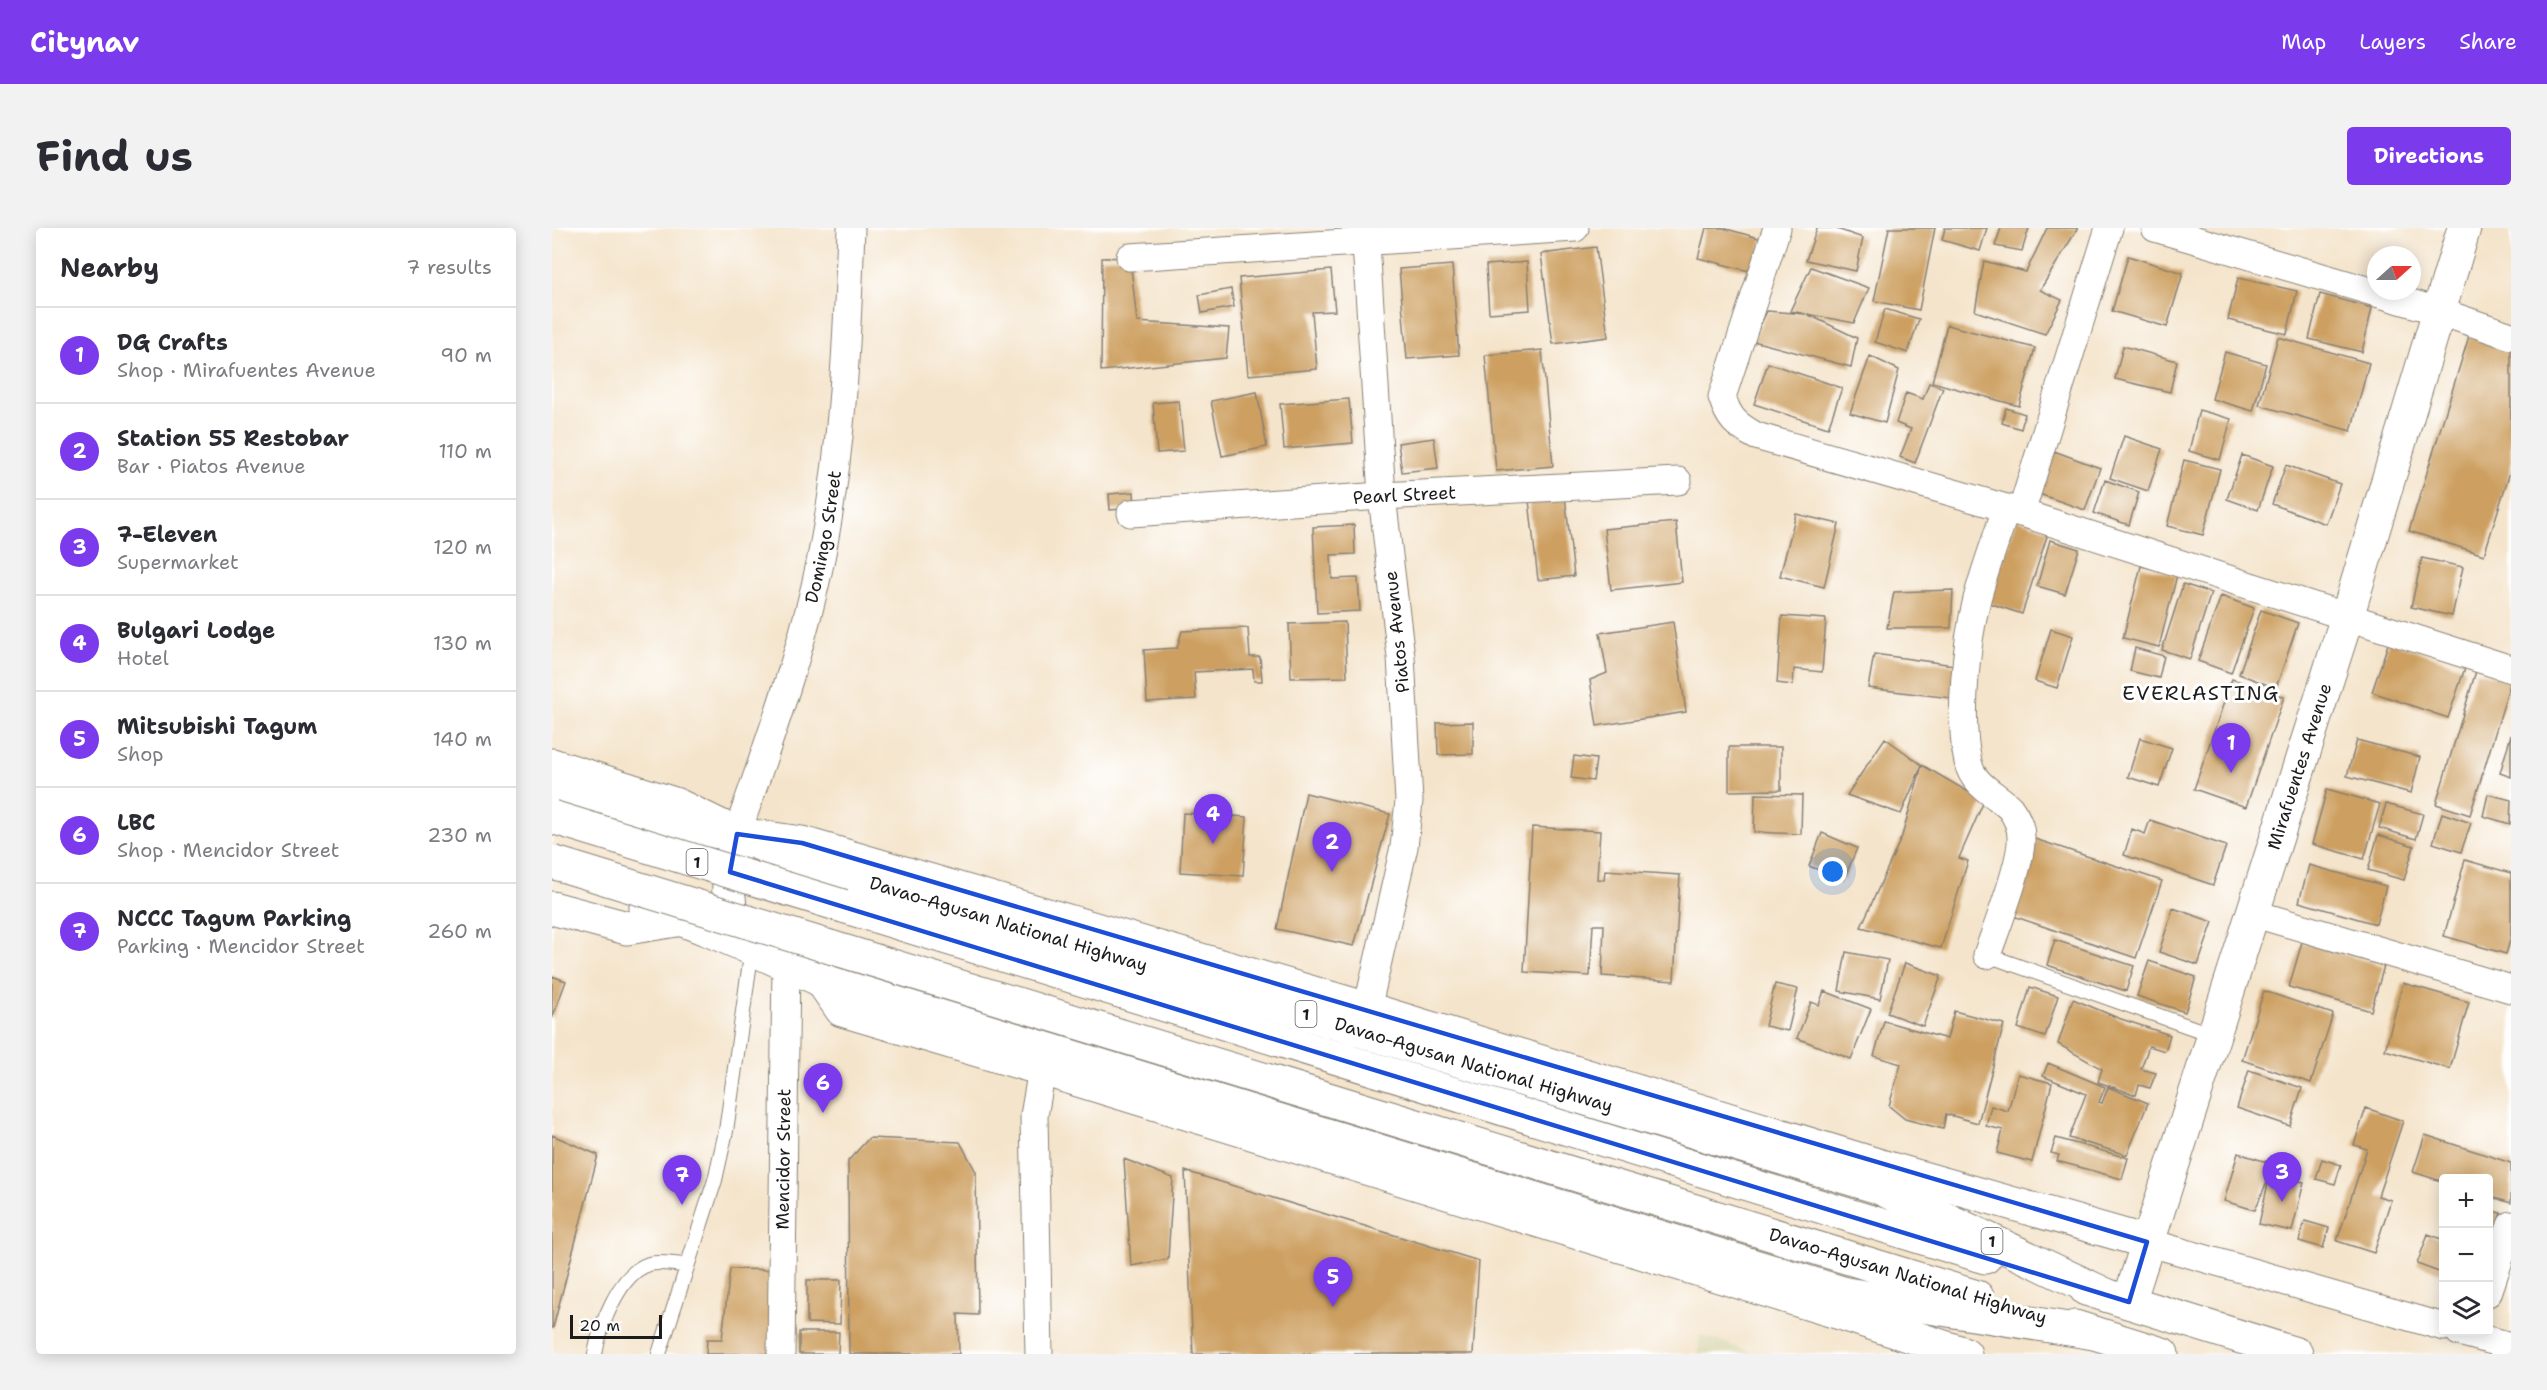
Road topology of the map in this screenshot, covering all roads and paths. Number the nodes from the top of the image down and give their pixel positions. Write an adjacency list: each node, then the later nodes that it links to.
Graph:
1 (851, 228): 20 (street, Domingo Street)
2 (1575, 228): 7 (street)
3 (1777, 228): 13 (street)
4 (2109, 228): 13 (street)
5 (2155, 228): 9 (street)
6 (2464, 228): 9 (main road, Mirafuentes Avenue)
7 (1365, 235): 8 (street); 12 (street, Piatos Avenue)
8 (1130, 257)
9 (2438, 311): 10 (street); 15 (main road, Mirafuentes Avenue)
10 (2511, 336)
11 (1678, 481): 12 (street, Pearl Street)
12 (1382, 496): 14 (street, Pearl Street); 31 (street, Piatos Avenue)
13 (2014, 510): 15 (street); 27 (street)
14 (1131, 513)
15 (2346, 617): 16 (street); 24 (main road, Mirafuentes Avenue)
16 (2511, 669)
17 (552, 765): 20 (main road)
18 (552, 791): 20 (main road, Davao-Agusan National Highway / 1)
19 (552, 817): 39 (main road, Davao-Agusan National Highway / 1, bridge)
20 (737, 834): 25 (main road); 26 (main road); 31 (main road, Davao-Agusan National Highway / 1)
21 (552, 862): 42 (main road, Davao-Agusan National Highway / 1, bridge)
22 (552, 879): 25 (main road, Davao-Agusan National Highway / 1)
23 (552, 908): 25 (main road)
24 (2252, 913): 30 (street); 32 (main road, Mirafuentes Avenue)
25 (683, 919): 26 (main road, Davao-Agusan National Highway / 1)
26 (749, 946): 28 (main road, Davao-Agusan National Highway / 1); 37 (lane)
27 (1987, 955): 32 (lane)
28 (786, 964): 29 (main road, Davao-Agusan National Highway / 1); 46 (street, Mencidor Street)
29 (820, 980): 33 (main road); 34 (main road, Davao-Agusan National Highway / 1)
30 (2511, 988)
31 (1365, 1020): 36 (main road); 39 (main road, Davao-Agusan National Highway / 1)
32 (2213, 1035): 36 (main road, Mirafuentes Avenue)
33 (1042, 1069): 34 (main road); 47 (street)
34 (1327, 1146): 42 (main road, Davao-Agusan National Highway / 1); 48 (main road)
35 (2511, 1225): 38 (street)
36 (2147, 1242): 39 (main road, Mirafuentes Avenue); 40 (street)
37 (687, 1265): 44 (lane); 45 (lane)
38 (2492, 1282)
39 (2117, 1298): 50 (main road, Davao-Agusan National Highway / 1)
40 (2439, 1326)
41 (2479, 1336): 43 (street)
42 (2107, 1342): 49 (main road, Davao-Agusan National Highway / 1)
43 (2511, 1346)
44 (596, 1354)
45 (659, 1354)
46 (781, 1354)
47 (1039, 1354)
48 (1965, 1354)
49 (2162, 1354)
50 (2296, 1354)

